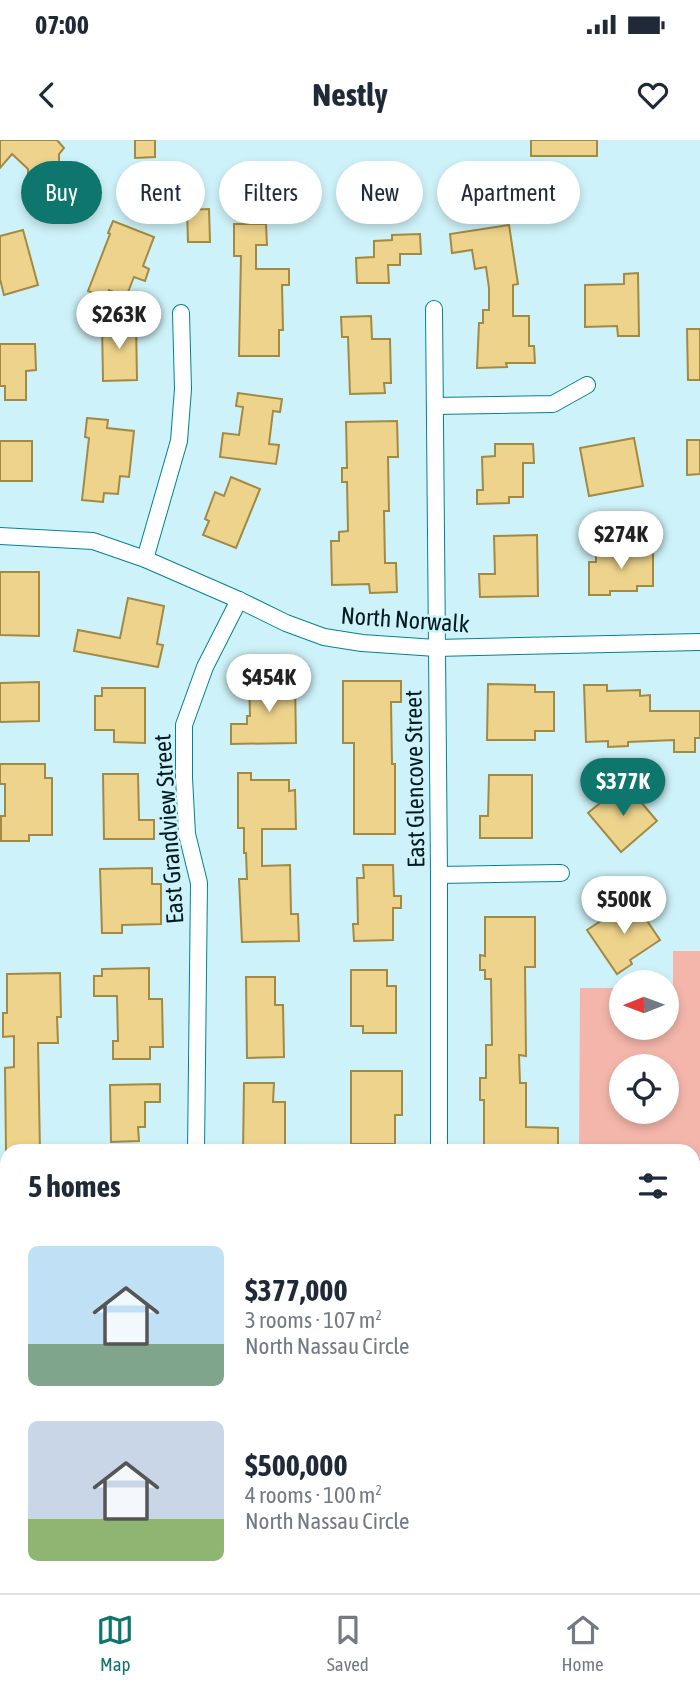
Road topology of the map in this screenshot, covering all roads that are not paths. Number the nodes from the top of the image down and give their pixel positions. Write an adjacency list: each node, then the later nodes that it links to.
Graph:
1 (434, 309): 4 (street, East Glencove Street)
2 (181, 313): 6 (street)
3 (587, 385): 4 (street)
4 (435, 405): 9 (street, East Glencove Street)
5 (0, 536): 6 (street, North Norwalk)
6 (145, 559): 7 (street, North Norwalk)
7 (239, 600): 9 (street, North Norwalk); 12 (street, East Grandview Street)
8 (700, 642): 9 (street, North Norwalk)
9 (436, 648): 11 (street, East Glencove Street)
10 (561, 873): 11 (street)
11 (439, 875): 13 (street, East Glencove Street)
12 (196, 1144)
13 (439, 1144)

